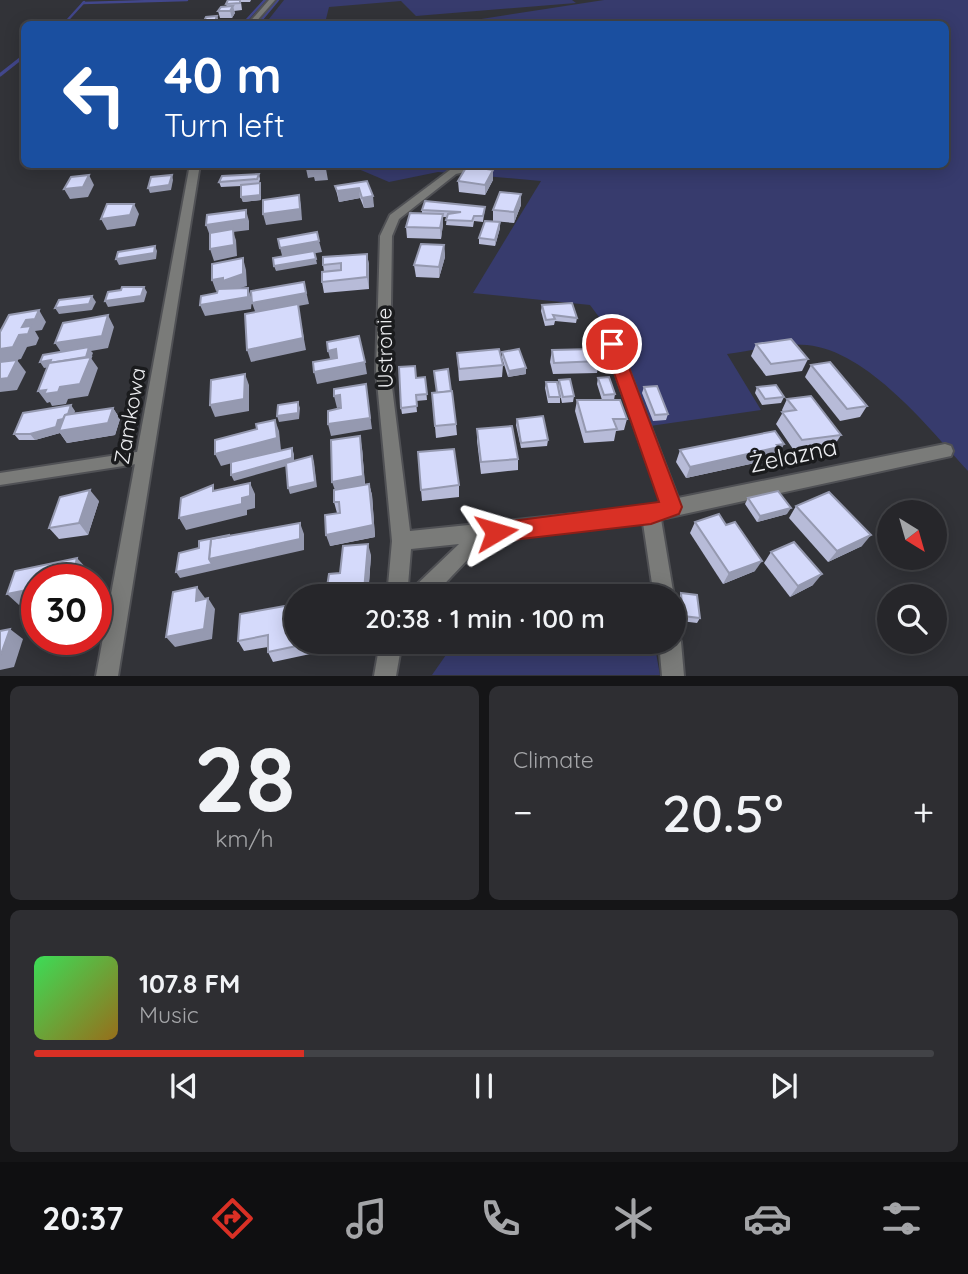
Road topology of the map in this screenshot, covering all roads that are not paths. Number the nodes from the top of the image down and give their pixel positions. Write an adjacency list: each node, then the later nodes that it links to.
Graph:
1 (272, 0): 2 (street)
2 (254, 21)
3 (194, 168): 7 (street, Zamkowa)
4 (474, 168): 12 (street, Ustronie)
5 (612, 344): 9 (street)
6 (945, 452): 9 (street, Żelazna)
7 (143, 457): 8 (lane); 18 (street, Zamkowa)
8 (0, 479)
9 (672, 507): 10 (street, Żelazna)
10 (651, 514): 11 (street, Żelazna); 15 (street)
11 (496, 532): 12 (street, Żelazna); 14 (street)
12 (402, 541): 13 (street, Ustronie)
13 (398, 584)
14 (430, 584)
15 (662, 584)
16 (389, 654): 19 (street)
17 (671, 654): 20 (street)
18 (107, 676)
19 (385, 676)
20 (673, 676)

